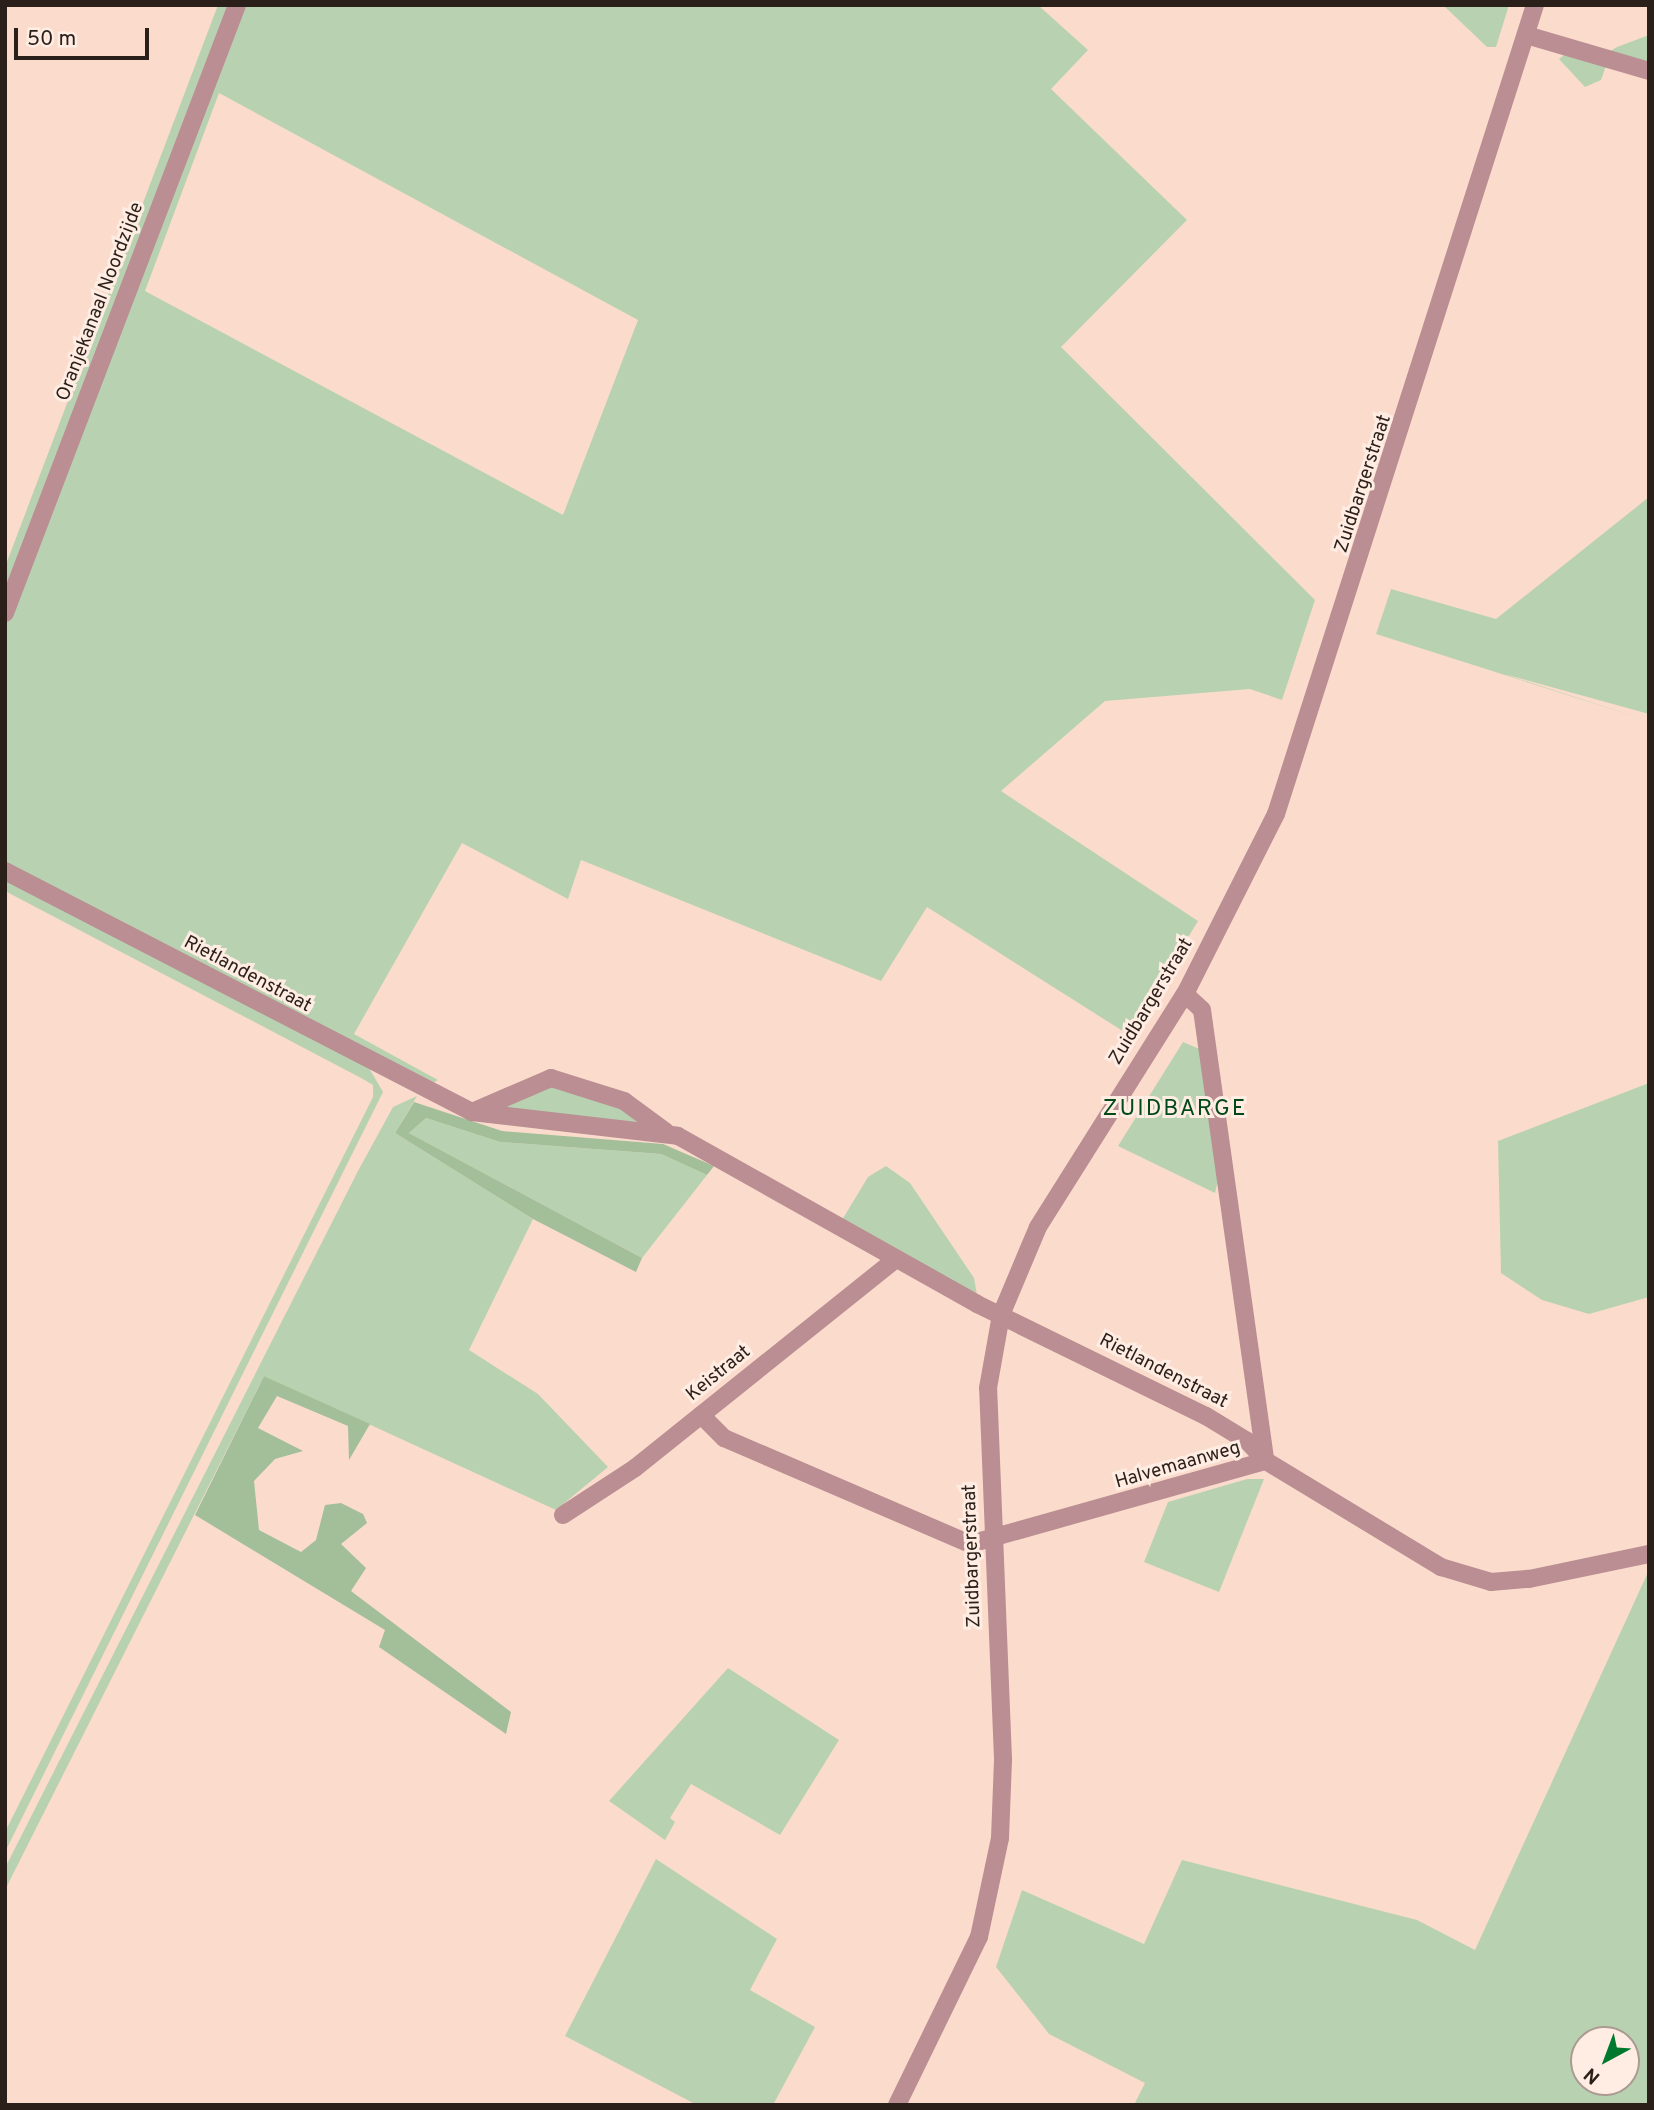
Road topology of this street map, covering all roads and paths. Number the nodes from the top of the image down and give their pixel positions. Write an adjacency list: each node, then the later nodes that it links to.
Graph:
1 (237, 5): 5 (street, Oranjekanaal Noordzijde)
2 (1535, 5): 3 (street, Zuidbargerstraat)
3 (1526, 35): 4 (street); 7 (street, Zuidbargerstraat)
4 (1649, 71)
5 (5, 614)
6 (5, 871): 8 (street, Rietlandenstraat)
7 (1185, 994): 11 (street, Zuidbargerstraat); 13 (street, Halvemaanweg)
8 (472, 1112): 9 (street, Rietlandenstraat); 9 (street, Rietlandenstraat)
9 (666, 1132): 10 (street, Rietlandenstraat)
10 (896, 1259): 11 (street, Rietlandenstraat); 12 (street, Keistraat)
11 (1002, 1315): 13 (street, Rietlandenstraat); 15 (street, Zuidbargerstraat)
12 (701, 1415): 14 (street, Keistraat); 15 (street, Halvemaanweg)
13 (1266, 1461): 15 (street, Halvemaanweg); 16 (street, Rietlandenstraat)
14 (563, 1515)
15 (993, 1541): 17 (street, Zuidbargerstraat)
16 (1649, 1553)
17 (897, 2105)

